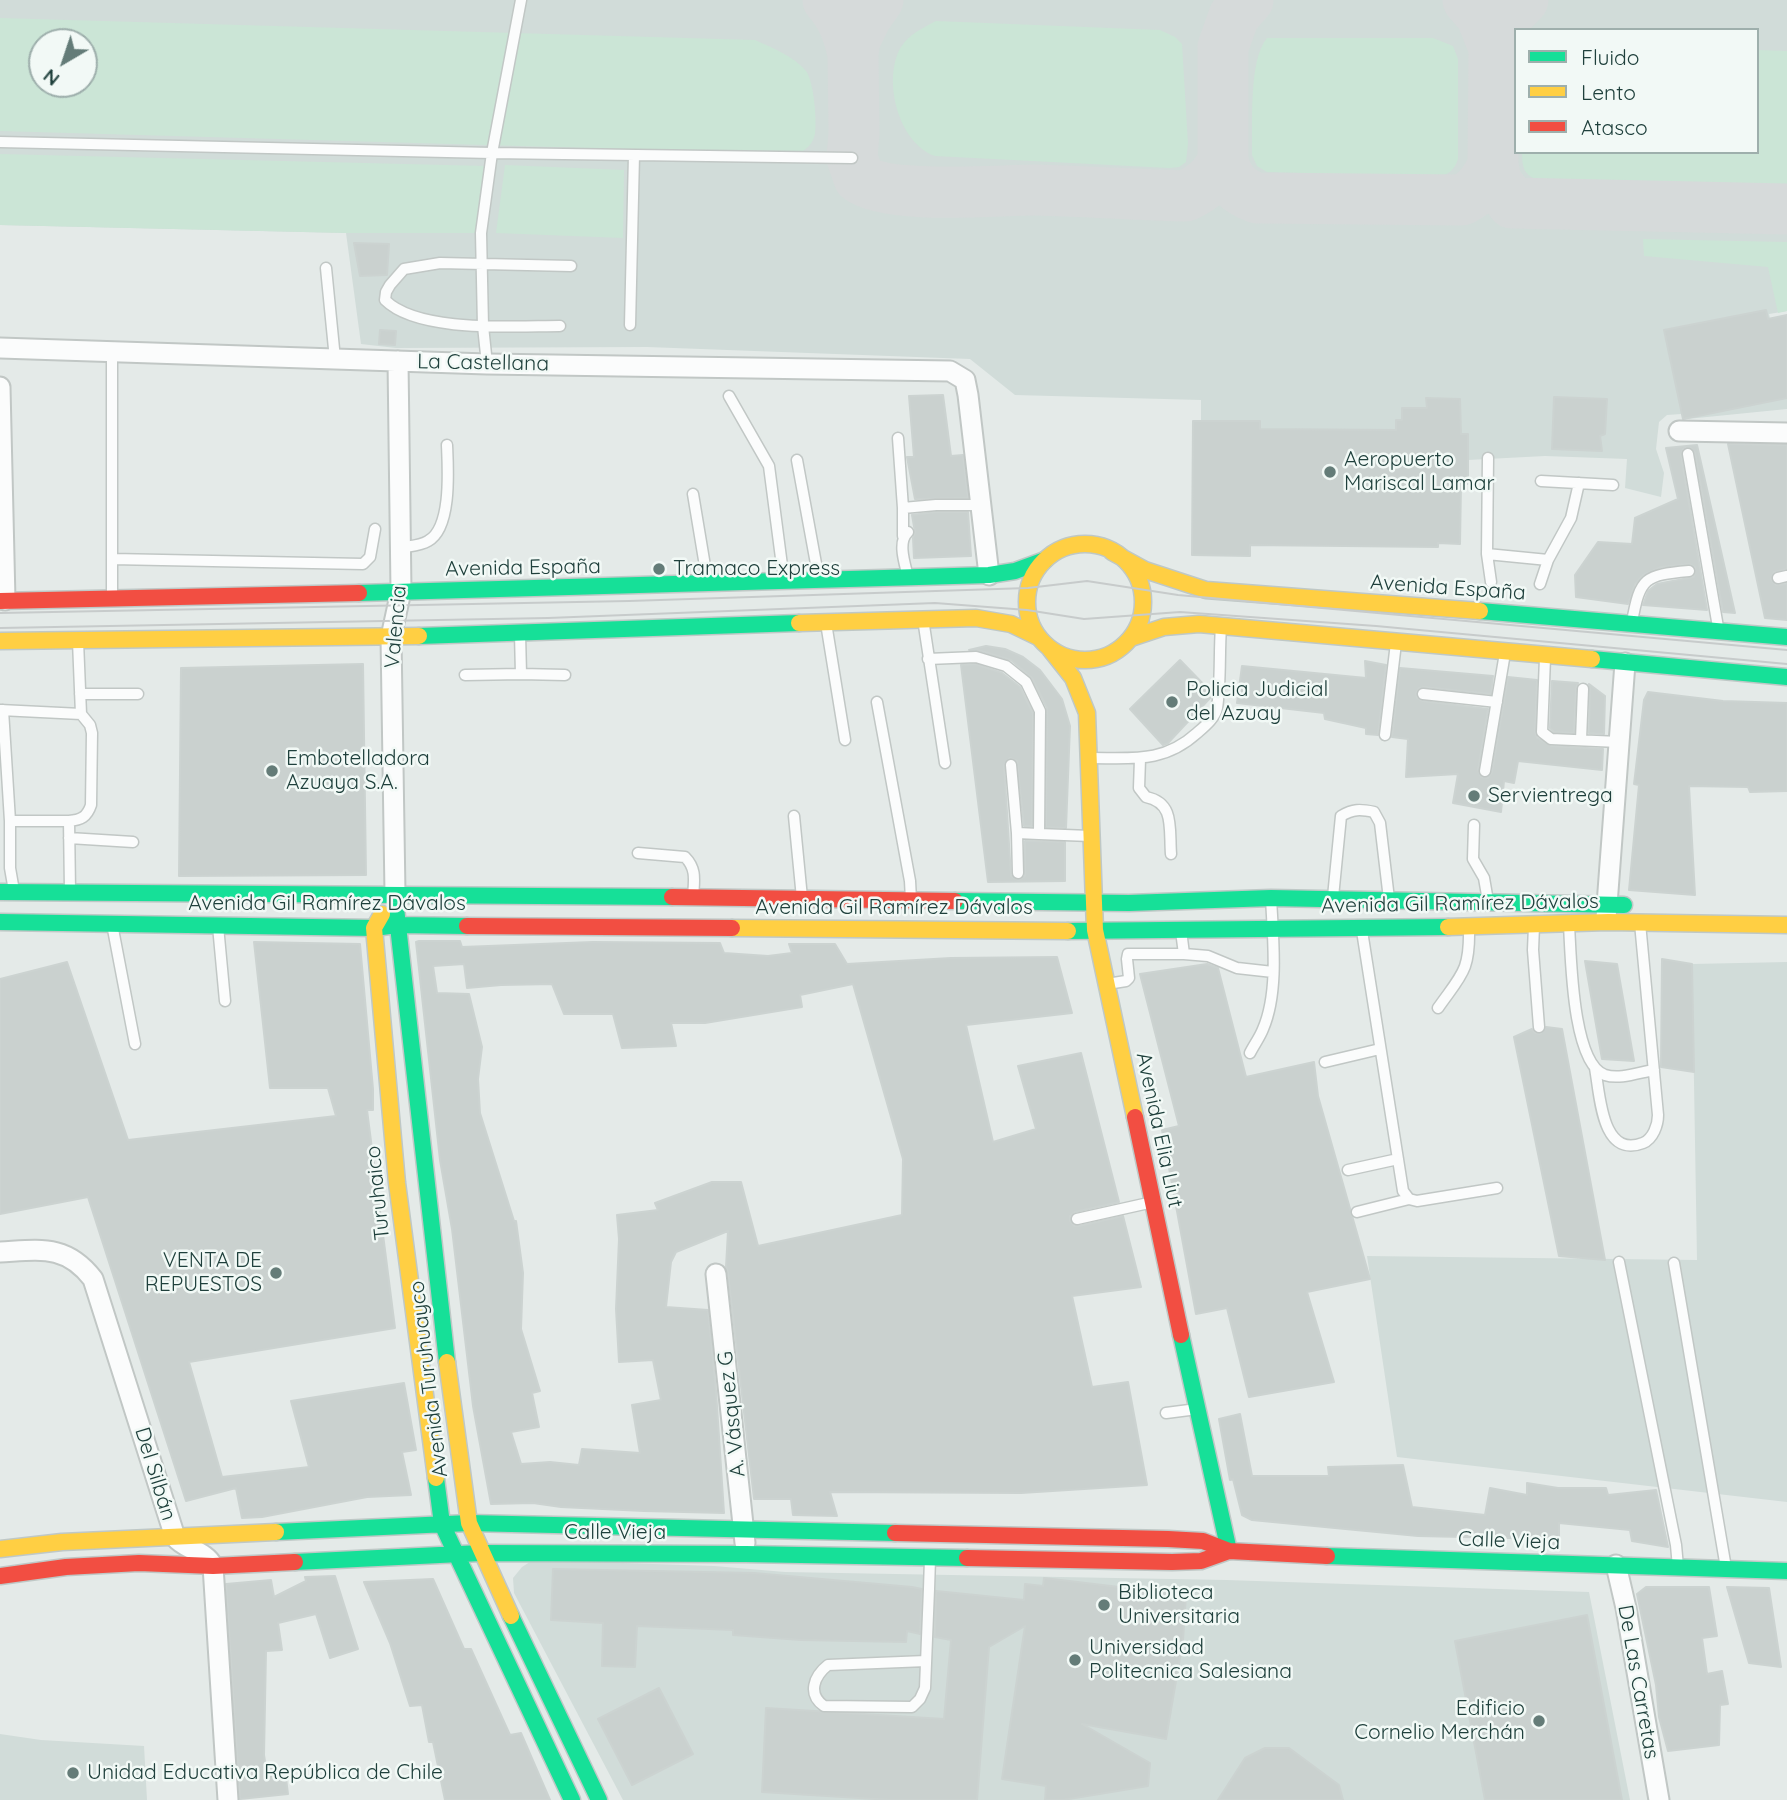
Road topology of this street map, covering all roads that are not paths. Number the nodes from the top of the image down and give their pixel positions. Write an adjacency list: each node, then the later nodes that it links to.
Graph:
1 (521, 0): 3 (lane)
2 (0, 142): 3 (lane)
3 (492, 153): 4 (lane); 6 (lane)
4 (634, 155): 5 (lane); 9 (lane)
5 (852, 158)
6 (482, 265): 7 (lane); 11 (lane); 11 (lane)
7 (571, 266)
8 (326, 268): 14 (lane)
9 (630, 325)
10 (560, 326): 11 (lane)
11 (484, 327): 16 (lane)
12 (0, 348): 13 (street, La Castellana)
13 (112, 352): 14 (street, La Castellana); 37 (lane)
14 (335, 359): 15 (street, La Castellana)
15 (398, 361): 16 (street, La Castellana); 34 (street, Valencia)
16 (487, 364): 30 (street, La Castellana)
17 (0, 387): 32 (street)
18 (729, 396): 44 (lane)
19 (1679, 431): 20 (street)
20 (1787, 433)
21 (898, 438): 31 (lane)
22 (447, 445): 34 (lane)
23 (1688, 454): 55 (lane)
24 (1488, 458): 36 (lane)
25 (797, 460): 43 (lane)
26 (1541, 481): 27 (lane)
27 (1579, 483): 28 (lane); 39 (lane)
28 (1613, 485)
29 (693, 494): 46 (lane)
30 (981, 505): 31 (lane); 41 (street)
31 (903, 508): 42 (lane)
32 (2, 528): 50 (street)
33 (375, 529): 37 (lane)
34 (400, 548): 48 (street, Valencia)
35 (1112, 552): 38 (main road); 53 (main road, Avenida España); 58 (main road)
36 (1487, 554): 39 (lane); 45 (lane)
37 (112, 559): 49 (lane)
38 (1045, 560): 41 (main road, Avenida España); 63 (main road)
39 (1548, 560): 47 (lane)
40 (1689, 571): 53 (lane)
41 (989, 575): 42 (main road, Avenida España)
42 (908, 578): 43 (main road, Avenida España)
43 (819, 580): 44 (main road, Avenida España)
44 (784, 582): 46 (main road, Avenida España)
45 (1490, 582)
46 (708, 584): 48 (main road, Avenida España)
47 (1540, 584)
48 (401, 591): 49 (main road, Avenida España); 57 (street, Valencia)
49 (112, 598): 50 (main road, Avenida España)
50 (3, 601)
51 (923, 618): 52 (main road); 63 (main road); 67 (lane)
52 (826, 622): 56 (main road); 83 (lane)
53 (1632, 622): 55 (main road, Avenida España)
54 (1221, 626): 58 (main road); 62 (main road); 87 (lane)
55 (1719, 631): 59 (main road, Avenida España)
56 (520, 634): 57 (main road); 69 (lane)
57 (391, 637): 60 (main road); 105 (street, Valencia)
58 (1130, 638): 64 (main road)
59 (1787, 638)
60 (78, 640): 61 (main road); 74 (lane)
61 (0, 641)
62 (1396, 642): 65 (main road); 82 (lane)
63 (1044, 643): 64 (main road); 80 (main road, Avenida Elia Liut)
64 (1118, 650): 80 (main road, Avenida Elia Liut)
65 (1505, 652): 66 (main road); 78 (lane)
66 (1545, 656): 68 (main road); 84 (lane)
67 (928, 659): 88 (lane); 96 (lane)
68 (1625, 663): 72 (main road); 85 (street)
69 (521, 674): 70 (lane); 71 (lane)
70 (465, 675)
71 (565, 675)
72 (1787, 677)
73 (1583, 689): 84 (lane)
74 (80, 694): 75 (lane); 81 (lane)
75 (138, 694)
76 (1423, 694): 78 (lane)
77 (877, 702): 110 (lane)
78 (1497, 702): 90 (lane)
79 (1, 710): 81 (lane); 92 (lane)
80 (1087, 713): 86 (main road, Avenida Elia Liut)
81 (81, 714): 93 (lane)
82 (1385, 735)
83 (845, 740)
84 (1581, 740): 85 (lane)
85 (1619, 742): 116 (street)
86 (1088, 758): 87 (lane); 97 (main road, Avenida Elia Liut)
87 (1140, 760): 101 (lane)
88 (945, 763)
89 (1011, 765): 95 (lane)
90 (1485, 771)
91 (794, 816): 108 (lane)
92 (10, 821): 93 (lane); 103 (lane)
93 (69, 821): 98 (lane)
94 (1474, 825): 113 (lane)
95 (1017, 833): 96 (lane); 102 (lane)
96 (1039, 834): 97 (lane)
97 (1091, 836): 112 (main road, Avenida Elia Liut)
98 (69, 838): 99 (lane); 104 (lane)
99 (133, 842)
100 (638, 853): 106 (lane)
101 (1171, 854)
102 (1018, 873)
103 (7, 892): 104 (main road, Avenida Gil Ramírez Dávalos)
104 (70, 892): 105 (main road, Avenida Gil Ramírez Dávalos)
105 (395, 894): 106 (main road, Avenida Gil Ramírez Dávalos); 120 (main road); 129 (main road)
106 (693, 898): 108 (main road, Avenida Gil Ramírez Dávalos)
107 (1271, 898): 109 (main road, Avenida Gil Ramírez Dávalos); 112 (main road, Avenida Gil Ramírez Dávalos); 130 (lane)
108 (802, 899): 110 (main road, Avenida Gil Ramírez Dávalos)
109 (1332, 899): 111 (main road, Avenida Gil Ramírez Dávalos); 111 (lane)
110 (911, 901): 112 (main road, Avenida Gil Ramírez Dávalos)
111 (1389, 901): 113 (main road, Avenida Gil Ramírez Dávalos); 127 (lane)
112 (1093, 902): 131 (main road, Avenida Elia Liut)
113 (1489, 902): 114 (main road, Avenida Gil Ramírez Dávalos); 125 (lane)
114 (1533, 905): 116 (main road, Avenida Gil Ramírez Dávalos); 121 (lane)
115 (1640, 905): 116 (main road, Avenida Gil Ramírez Dávalos)
116 (1606, 914): 118 (main road, Avenida Gil Ramírez Dávalos); 122 (main road, Avenida Gil Ramírez Dávalos)
117 (0, 922): 119 (main road, Avenida Gil Ramírez Dávalos)
118 (1640, 923): 123 (main road, Avenida Gil Ramírez Dávalos); 146 (lane)
119 (112, 924): 124 (main road, Avenida Gil Ramírez Dávalos); 141 (lane)
120 (397, 925): 129 (main road, Avenida Gil Ramírez Dávalos); 131 (main road, Avenida Gil Ramírez Dávalos); 149 (main road, Avenida Turuhuayco)
121 (1534, 925): 122 (main road, Avenida Gil Ramírez Dávalos); 125 (main road, Avenida Gil Ramírez Dávalos); 140 (lane)
122 (1569, 925): 145 (lane)
123 (1787, 925)
124 (218, 926): 129 (main road, Avenida Gil Ramírez Dávalos); 138 (lane)
125 (1491, 926): 128 (main road, Avenida Gil Ramírez Dávalos)
126 (1361, 927): 127 (main road, Avenida Gil Ramírez Dávalos); 130 (main road, Avenida Gil Ramírez Dávalos); 142 (lane)
127 (1392, 927): 128 (main road, Avenida Gil Ramírez Dávalos)
128 (1469, 927): 139 (lane)
129 (374, 928): 150 (main road, Turuhaico)
130 (1273, 929): 133 (main road, Avenida Gil Ramírez Dávalos); 136 (lane)
131 (1095, 930): 132 (main road, Avenida Gil Ramírez Dávalos); 137 (main road, Avenida Elia Liut)
132 (1158, 931): 133 (main road, Avenida Gil Ramírez Dávalos); 134 (lane)
133 (1181, 931): 135 (lane)
134 (1162, 954): 135 (lane); 137 (lane)
135 (1184, 954): 136 (lane)
136 (1273, 972): 143 (lane)
137 (1107, 984): 153 (main road, Avenida Elia Liut)
138 (225, 1001)
139 (1438, 1008)
140 (1539, 1027)
141 (135, 1044)
142 (1380, 1049): 144 (lane); 147 (lane)
143 (1250, 1053)
144 (1325, 1062)
145 (1595, 1068): 146 (lane); 146 (lane)
146 (1654, 1070)
147 (1398, 1159): 148 (lane); 152 (lane)
148 (1348, 1170)
149 (427, 1181): 150 (main road); 162 (main road, Avenida Turuhuayco)
150 (397, 1183): 163 (main road, Turuhaico)
151 (1497, 1188): 152 (lane)
152 (1409, 1199): 154 (lane)
153 (1153, 1202): 155 (lane); 160 (main road, Avenida Elia Liut)
154 (1357, 1212)
155 (1077, 1219)
156 (0, 1252): 168 (street, Del Silbán)
157 (1619, 1262): 180 (lane)
158 (1674, 1263): 181 (lane)
159 (716, 1274): 164 (street, A. Vásquez G)
160 (1196, 1409): 161 (lane); 170 (main road, Avenida Elia Liut)
161 (1166, 1413)
162 (469, 1523): 163 (main road, Calle Vieja); 164 (main road, Calle Vieja); 171 (main road, Avenida Turuhuayco)
163 (442, 1524): 168 (main road, Calle Vieja); 173 (main road)
164 (744, 1528): 165 (main road, Calle Vieja); 172 (street, A. Vásquez G)
165 (841, 1531): 166 (main road, Calle Vieja); 174 (street)
166 (961, 1534): 167 (main road, Calle Vieja); 176 (street)
167 (1167, 1534): 170 (main road, Calle Vieja); 177 (lane)
168 (175, 1537): 169 (main road, Calle Vieja); 179 (street, Del Silbán)
169 (0, 1549)
170 (1229, 1551): 177 (main road, Calle Vieja); 178 (main road, Calle Vieja)
171 (481, 1553): 172 (main road, Calle Vieja); 173 (main road, Calle Vieja); 187 (main road, Avenida Turuhuayco)
172 (746, 1554): 174 (main road, Calle Vieja)
173 (455, 1555): 179 (main road, Calle Vieja); 186 (main road)
174 (841, 1557): 175 (main road, Calle Vieja)
175 (930, 1559): 176 (main road, Calle Vieja); 184 (lane)
176 (962, 1560): 177 (main road, Calle Vieja)
177 (1172, 1562)
178 (1616, 1565): 180 (main road, Calle Vieja); 188 (street, De Las Carretas)
179 (213, 1566): 183 (main road, Calle Vieja); 185 (street)
180 (1678, 1567): 181 (main road, Calle Vieja)
181 (1726, 1569): 182 (main road, Calle Vieja)
182 (1787, 1571)
183 (0, 1576)
184 (926, 1661): 184 (lane)
185 (228, 1800)
186 (572, 1800)
187 (599, 1800)
188 (1659, 1800)

